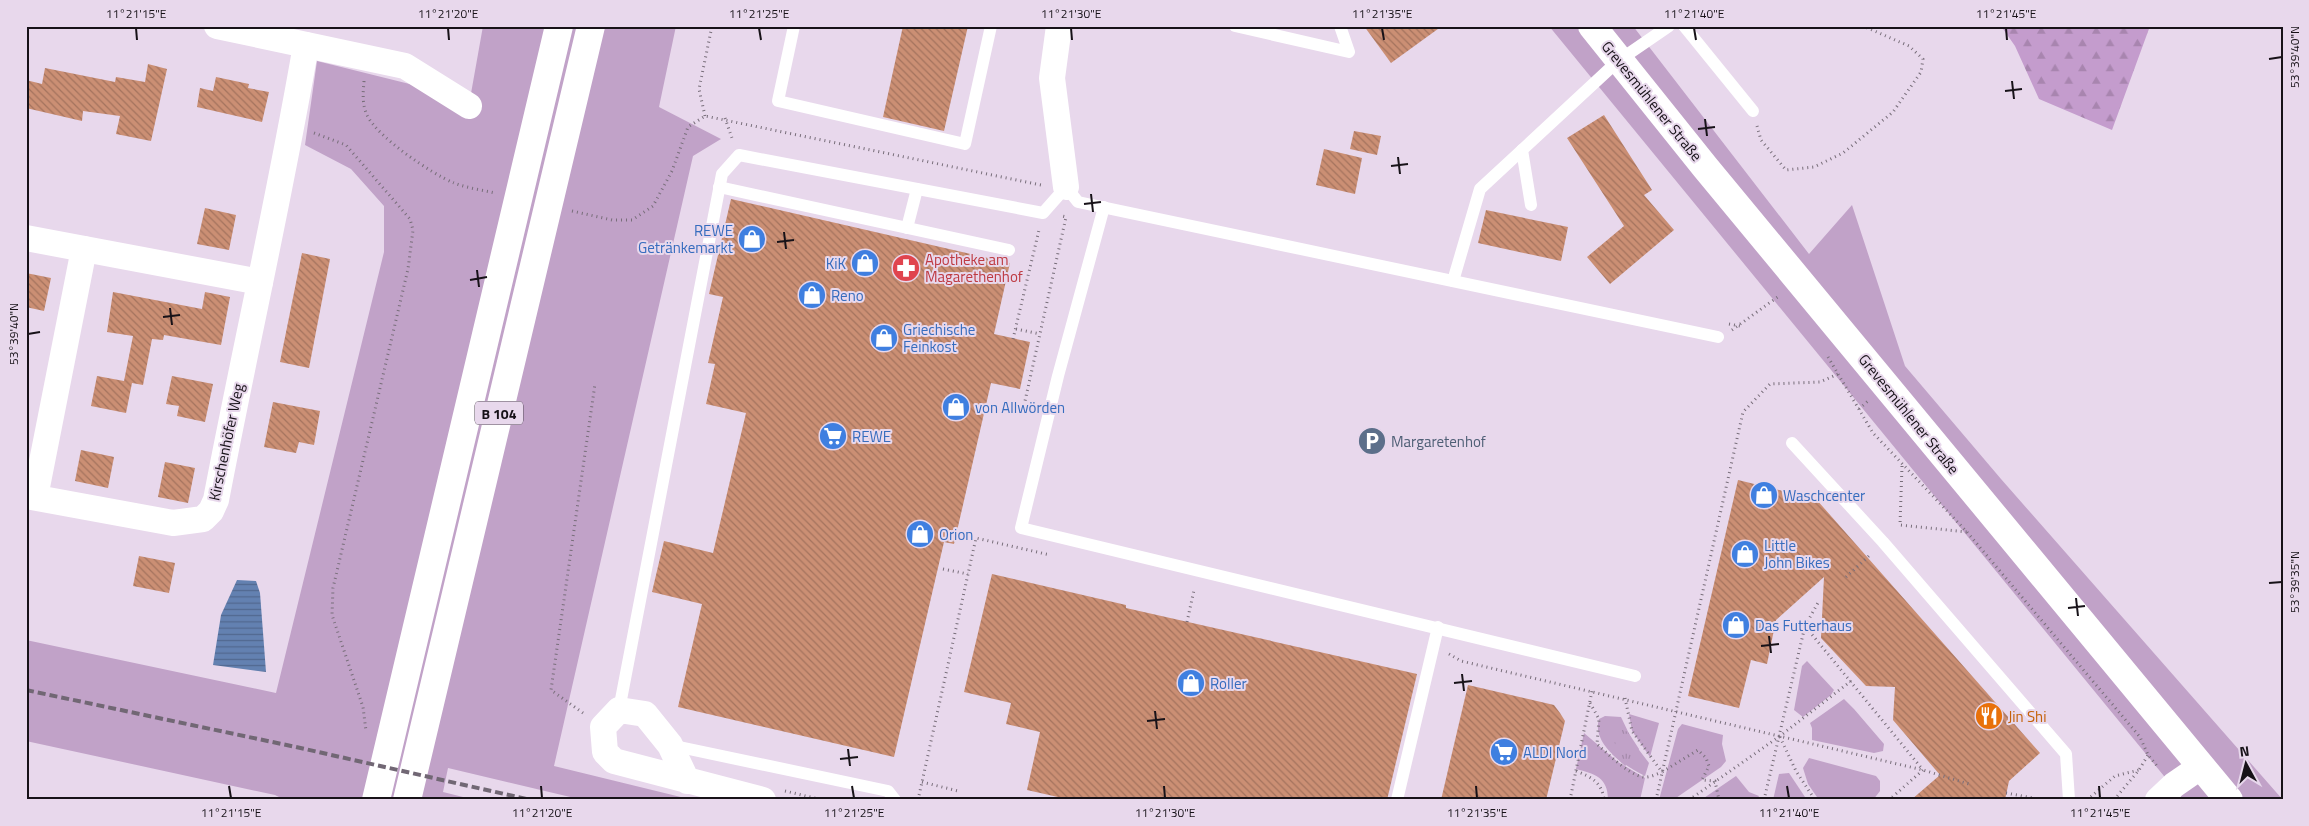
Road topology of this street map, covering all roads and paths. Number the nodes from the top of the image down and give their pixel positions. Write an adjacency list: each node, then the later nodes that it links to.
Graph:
1 (217, 26): 14 (street)
2 (559, 26): 85 (main road, B 104)
3 (591, 26): 86 (main road, B 104)
4 (712, 26): 19 (path)
5 (794, 26): 6 (lane)
6 (991, 26)
7 (1059, 26): 26 (street)
8 (1235, 26): 9 (lane)
9 (1340, 26)
10 (1592, 26): 16 (main road, Grevesmühlener Straße)
11 (1668, 26): 16 (lane)
12 (1684, 26): 18 (lane)
13 (1863, 26): 18 (path)
14 (306, 45): 15 (street); 21 (street, Kirschenhöfer Weg)
15 (366, 58): 17 (street); 24 (path)
16 (1618, 61): 22 (lane); 74 (main road, Grevesmühlener Straße)
17 (469, 106)
18 (1752, 111)
19 (705, 116): 20 (path); 31 (path)
20 (724, 118): 23 (path); 26 (path)
21 (292, 127): 37 (street, Kirschenhöfer Weg); 70 (path)
22 (1522, 150): 28 (lane); 36 (lane)
23 (739, 155): 25 (lane); 27 (lane)
24 (454, 183)
25 (720, 187): 32 (lane); 69 (lane)
26 (1066, 187): 29 (lane); 30 (lane)
27 (916, 189): 30 (lane); 32 (lane)
28 (1531, 205)
29 (1104, 207): 36 (lane); 61 (lane)
30 (1043, 213): 41 (path); 42 (path)
31 (612, 220)
32 (907, 228): 35 (lane)
33 (26, 238): 34 (street)
34 (84, 249): 37 (street); 50 (street, Kirschenhöfer Weg)
35 (1009, 250)
36 (1452, 281): 43 (lane)
37 (260, 282): 50 (street, Kirschenhöfer Weg)
38 (1782, 294): 40 (path)
39 (1720, 322): 40 (path)
40 (1740, 326): 43 (path)
41 (1016, 329): 42 (path); 44 (path)
42 (1040, 334): 47 (path)
43 (1718, 337)
44 (1013, 339)
45 (1838, 374): 68 (path)
46 (595, 384): 69 (path)
47 (1004, 406)
48 (1792, 442): 100 (lane)
49 (1902, 465): 51 (path)
50 (30, 496)
51 (1967, 532)
52 (1052, 556): 54 (path)
53 (943, 569): 54 (path)
54 (968, 574): 81 (path)
55 (1185, 587): 56 (path)
56 (1194, 590): 57 (path); 59 (path)
57 (1204, 592)
58 (1819, 601): 60 (path)
59 (1187, 622)
60 (1805, 626): 64 (path); 71 (path)
61 (1438, 627): 62 (lane); 63 (lane)
62 (1435, 647): 65 (path); 90 (lane)
63 (1636, 676)
64 (1851, 681): 71 (path); 75 (path)
65 (1592, 691): 66 (path); 67 (path)
66 (1625, 698): 68 (path); 78 (path)
67 (1590, 703): 77 (path); 78 (path)
68 (1674, 710): 71 (path); 78 (path)
69 (611, 719): 72 (street); 79 (street)
70 (366, 733)
71 (1780, 736): 75 (path); 80 (path); 96 (path); 97 (path)
72 (670, 745): 79 (street); 88 (lane)
73 (2148, 755): 76 (path)
74 (2200, 767): 103 (street); 104 (main road, Grevesmühlener Straße)
75 (1924, 770): 82 (path); 98 (path)
76 (2139, 770): 101 (path); 102 (path)
77 (1576, 771): 91 (path); 92 (path)
78 (1662, 772): 80 (path); 93 (path)
79 (687, 781): 87 (street)
80 (1715, 781): 94 (path); 95 (path)
81 (922, 782): 83 (path); 89 (path)
82 (1969, 784)
83 (958, 791)
84 (2006, 793): 99 (path)
85 (376, 800)
86 (407, 800)
87 (764, 800)
88 (895, 800)
89 (918, 800)
90 (1398, 800)
91 (1570, 800)
92 (1604, 800)
93 (1656, 800)
94 (1689, 800)
95 (1719, 800)
96 (1764, 800)
97 (1816, 800)
98 (1889, 800)
99 (2044, 800)
100 (2069, 800)
101 (2087, 800)
102 (2114, 800)
103 (2158, 800)
104 (2229, 800)

